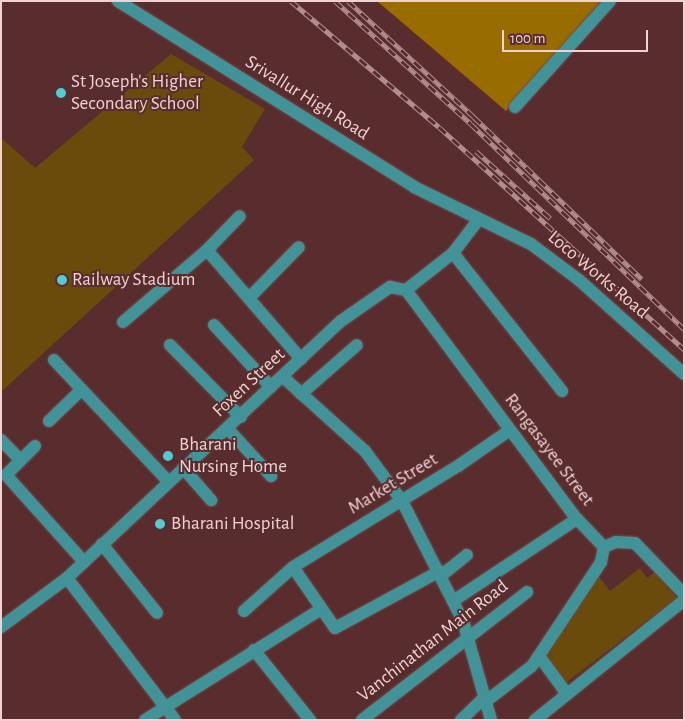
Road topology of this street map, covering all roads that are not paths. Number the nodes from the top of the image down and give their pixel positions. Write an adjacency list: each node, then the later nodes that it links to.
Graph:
1 (118, 1): 5 (street, Srivallur High Road)
2 (610, 1): 3 (street)
3 (515, 107)
4 (240, 216): 7 (street)
5 (479, 219): 8 (street); 17 (street, Loco Works Road)
6 (299, 246): 10 (street)
7 (207, 250): 10 (street); 11 (street)
8 (453, 253): 9 (street); 21 (street)
9 (406, 290): 16 (street, Foxen Street); 26 (street, Rangasayee Street)
10 (249, 298): 16 (street)
11 (123, 322)
12 (214, 325): 19 (street)
13 (170, 345): 23 (street)
14 (357, 345): 22 (street)
15 (54, 360): 20 (street)
16 (301, 360): 18 (street, Foxen Street)
17 (684, 374)
18 (283, 377): 19 (street, Foxen Street); 22 (street)
19 (271, 387): 23 (street, Foxen Street)
20 (81, 390): 24 (street); 33 (street)
21 (562, 391)
22 (301, 394): 35 (street)
23 (241, 417): 25 (street, Foxen Street)
24 (48, 422)
25 (228, 429): 30 (street, Foxen Street); 32 (street)
26 (510, 430): 35 (street, Market Street); 36 (street, Rangasayee Street)
27 (1, 440): 29 (street)
28 (36, 446): 29 (street)
29 (20, 460): 31 (street)
30 (183, 468): 33 (street, Foxen Street); 34 (street)
31 (4, 472): 40 (street)
32 (271, 476)
33 (168, 481): 37 (street, Foxen Street)
34 (210, 500)
35 (402, 501): 41 (street, Market Street); 42 (street)
36 (577, 519): 38 (street, Rangasayee Street); 47 (street)
37 (102, 544): 40 (street, Foxen Street); 50 (street)
38 (604, 547): 45 (street); 54 (street)
39 (468, 555): 42 (street)
40 (84, 562): 43 (street, Foxen Street)
41 (293, 567): 48 (street); 49 (street, Market Street)
42 (441, 573): 47 (street); 48 (street)
43 (67, 578): 51 (street, Foxen Street); 57 (street)
44 (527, 592): 52 (street, Vanchinathan Main Road)
45 (684, 594)
46 (684, 600): 55 (street)
47 (453, 601): 52 (street)
48 (321, 609): 53 (street)
49 (244, 611)
50 (157, 613)
51 (1, 627)
52 (468, 637): 56 (street); 61 (street, Vanchinathan Main Road)
53 (254, 650): 57 (street); 60 (street)
54 (538, 656): 55 (street); 56 (street)
55 (567, 694): 64 (street)
56 (485, 700): 62 (street); 63 (street)
57 (167, 707): 58 (street); 59 (street)
58 (145, 720)
59 (175, 720)
60 (310, 720)
61 (362, 720)
62 (461, 720)
63 (491, 720)
64 (535, 720)

